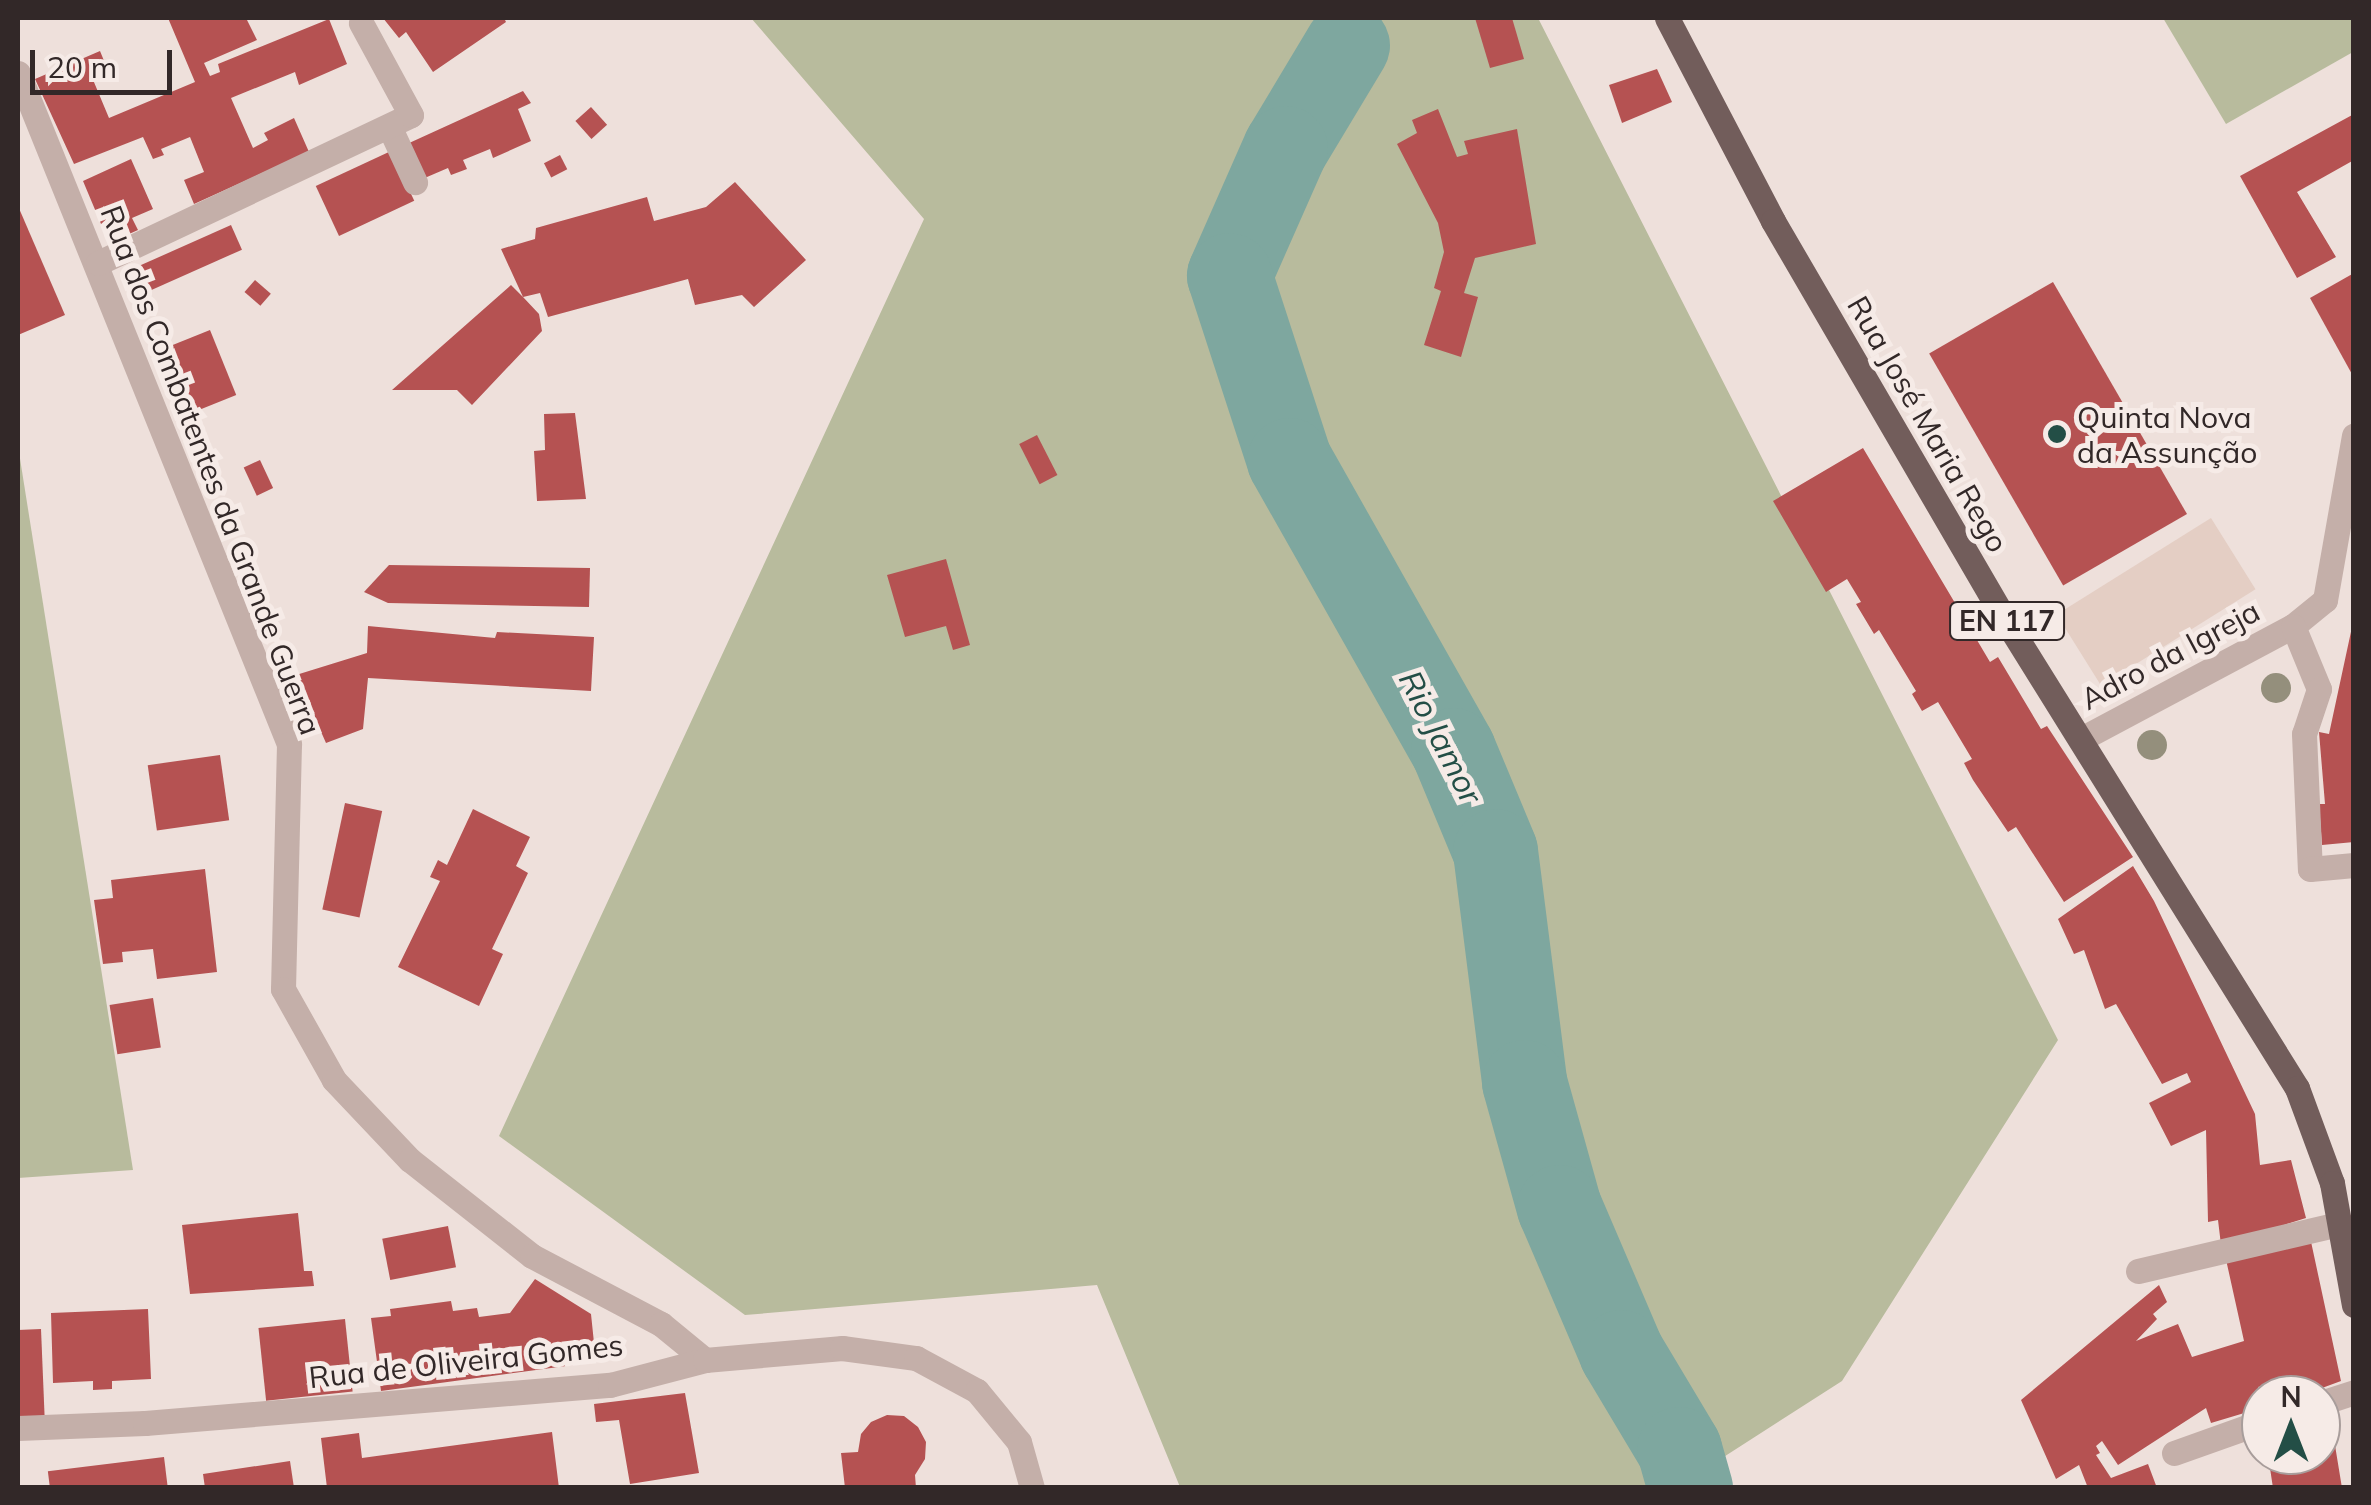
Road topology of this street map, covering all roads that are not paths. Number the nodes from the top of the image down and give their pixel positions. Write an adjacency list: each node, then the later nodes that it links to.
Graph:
1 (1667, 18): 9 (main road, Rua José Maria Rego / EN 117)
2 (362, 22): 4 (street)
3 (18, 73): 6 (street, Rua dos Combatentes da Grande Guerra)
4 (389, 126): 5 (street); 6 (street)
5 (415, 182)
6 (98, 263): 14 (street, Rua dos Combatentes da Grande Guerra)
7 (2354, 436): 8 (street)
8 (2293, 626): 9 (street, Adro da Igreja); 10 (street, Adro da Igreja)
9 (2081, 739): 11 (main road, Rua José Maria Rego / EN 117)
10 (2354, 864)
11 (2339, 1224): 12 (street); 13 (main road, EN 117)
12 (2138, 1271)
13 (2354, 1305)
14 (705, 1360): 15 (street, Rua de Oliveira Gomes); 18 (street, Rua de Oliveira Gomes)
15 (18, 1428)
16 (2241, 1429): 17 (street)
17 (2174, 1454)
18 (1032, 1488)

